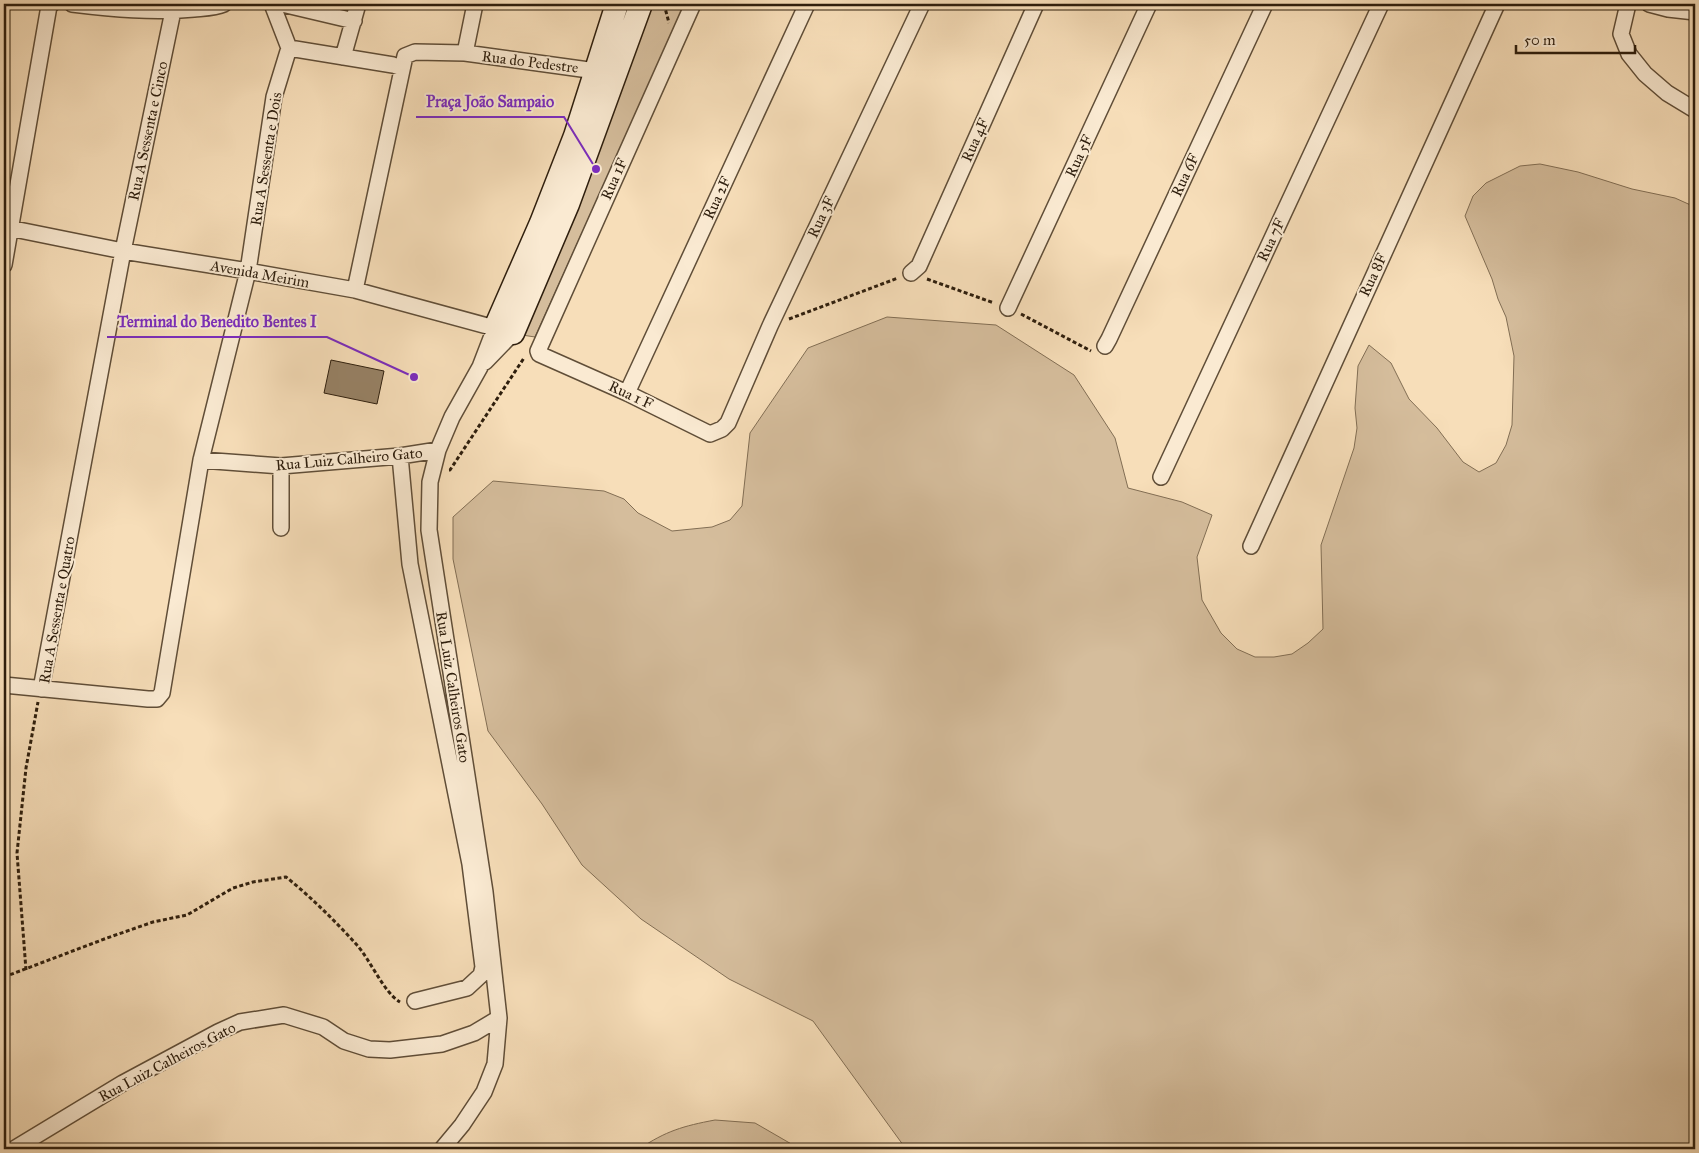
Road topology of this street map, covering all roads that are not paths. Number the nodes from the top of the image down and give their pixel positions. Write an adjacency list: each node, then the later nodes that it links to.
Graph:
1 (52, 4): 30 (street)
2 (72, 4): 20 (street)
3 (272, 4): 24 (street)
4 (282, 4): 23 (street)
5 (358, 4): 23 (street)
6 (475, 4): 25 (street)
7 (617, 4): 28 (street)
8 (641, 4): 37 (street)
9 (693, 4): 39 (street, Rua 1F)
10 (807, 4): 40 (street, Rua 2F)
11 (922, 4): 41 (street, Rua 3F)
12 (1036, 4): 34 (street, Rua 4F)
13 (1149, 4): 36 (street, Rua 5F)
14 (1264, 4): 38 (street, Rua 6F)
15 (1381, 4): 46 (street, Rua 7F)
16 (1497, 4): 48 (street, Rua 8F)
17 (1628, 4): 29 (street)
18 (1649, 4): 22 (street)
19 (221, 5): 21 (street)
20 (122, 7): 21 (street)
21 (173, 11): 31 (street, Rua A Sessenta e Cinco)
22 (1694, 11)
23 (354, 21): 26 (street)
24 (290, 48): 26 (street); 33 (street, Rua A Sessenta e Dois)
25 (465, 54): 27 (street, Rua do Pedestre); 28 (street, Rua do Pedestre)
26 (344, 57): 27 (street)
27 (402, 68): 35 (street)
28 (596, 71): 37 (street)
29 (1695, 110)
30 (7, 228): 31 (street, Avenida Meirim); 32 (street)
31 (123, 251): 33 (street, Avenida Meirim); 50 (street, Rua A Sessenta e Quatro)
32 (4, 265)
33 (248, 271): 35 (street, Avenida Meirim); 44 (street, Rua A Sessenta e Quatro)
34 (911, 272)
35 (354, 290): 37 (street, Avenida Meirim)
36 (1008, 308)
37 (504, 331): 42 (street, Rua Luiz Calheiros Gato)
38 (1105, 346)
39 (539, 354): 40 (street, Rua 1 F)
40 (627, 392): 41 (street, Rua 1 F)
41 (722, 429)
42 (438, 450): 43 (street, Rua Luiz Calheiro Gato); 52 (street, Rua Luiz Calheiros Gato)
43 (400, 456): 45 (street, Rua Luiz Calheiro Gato); 51 (street)
44 (201, 460): 45 (street, Rua Luiz Calheiro Gato); 50 (street, Rua A Sessenta e Quatro)
45 (280, 466): 47 (street)
46 (1161, 477)
47 (281, 528)
48 (1251, 546)
49 (4, 685): 50 (street)
50 (41, 689)
51 (415, 1001)
52 (499, 1018): 53 (street, Rua Luiz Calheiros Gato); 54 (street, Rua Luiz Calheiros Gato)
53 (14, 1149)
54 (442, 1149)

